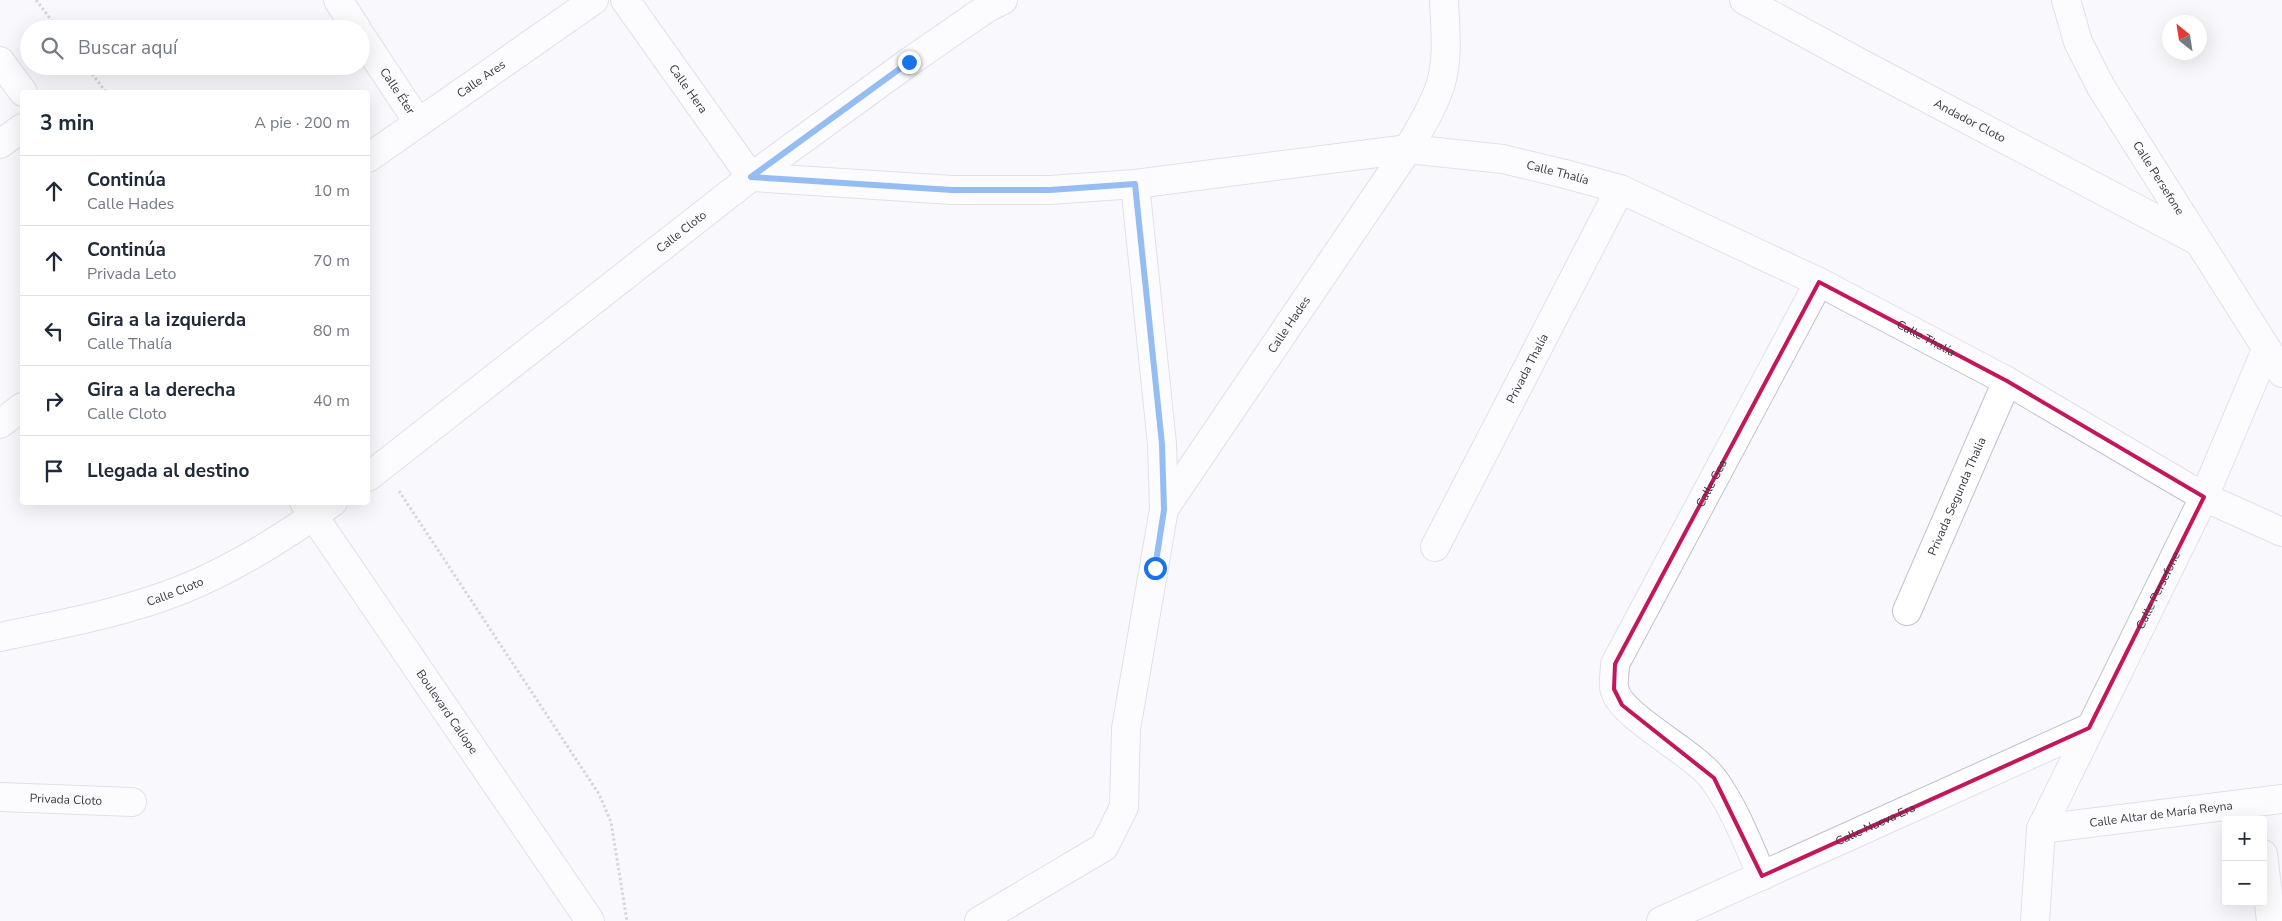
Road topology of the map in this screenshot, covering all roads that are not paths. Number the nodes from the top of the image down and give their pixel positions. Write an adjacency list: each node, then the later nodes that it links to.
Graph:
1 (338, 0): 8 (street)
2 (594, 0): 12 (street, Calle Ares)
3 (625, 0): 17 (street, Calle Hera)
4 (1003, 0): 17 (street, Calle Cloto)
5 (1444, 0): 15 (street, Calle Hades)
6 (1744, 0): 20 (street, Andador Cloto)
7 (2066, 0): 20 (street, Calle Persefone)
8 (351, 20)
9 (370, 50): 12 (street, Calle Éter)
10 (0, 61): 11 (street)
11 (22, 90)
12 (418, 122): 16 (street, Calle Ares)
13 (20, 129): 14 (street)
14 (0, 144)
15 (1408, 149): 18 (street, Calle Thalía); 19 (street, Calle Thalía); 30 (street, Calle Hades)
16 (370, 157)
17 (751, 177): 18 (street, Calle Thalía); 27 (street, Calle Cloto)
18 (1135, 184): 30 (street)
19 (1620, 189): 21 (street, Calle Thalía); 32 (street, Privada Thalía)
20 (2196, 240): 22 (street, Calle Persefone)
21 (1819, 282): 24 (street, Calle Thalía); 41 (street, Calle Gea)
22 (2266, 350): 23 (street, Calle Persefone); 28 (street, Calle Persefone)
23 (2282, 373)
24 (2007, 381): 28 (street, Calle Thalía); 33 (street, Privada Segunda Thalia)
25 (20, 409): 26 (street)
26 (0, 424)
27 (375, 472)
28 (2204, 497): 31 (street, Calle Thalía); 35 (street, Calle Persefone)
29 (317, 507): 34 (street, Calle Cloto); 42 (street, Boulevard Calíope)
30 (1164, 510): 43 (street, Calle Hades)
31 (2282, 532)
32 (1435, 547)
33 (1907, 611)
34 (0, 637)
35 (2089, 728): 39 (street, Calle Persefone); 41 (street, Calle Nueva Era)
36 (0, 797): 37 (street, Privada Cloto)
37 (132, 802)
38 (2266, 807): 39 (street, Calle Altar de María Reyna)
39 (2041, 829): 45 (street)
40 (2264, 861): 46 (street)
41 (1762, 876): 44 (street, Calle Nueva Era)
42 (590, 921)
43 (980, 921)
44 (1661, 921)
45 (2035, 921)
46 (2271, 921)

